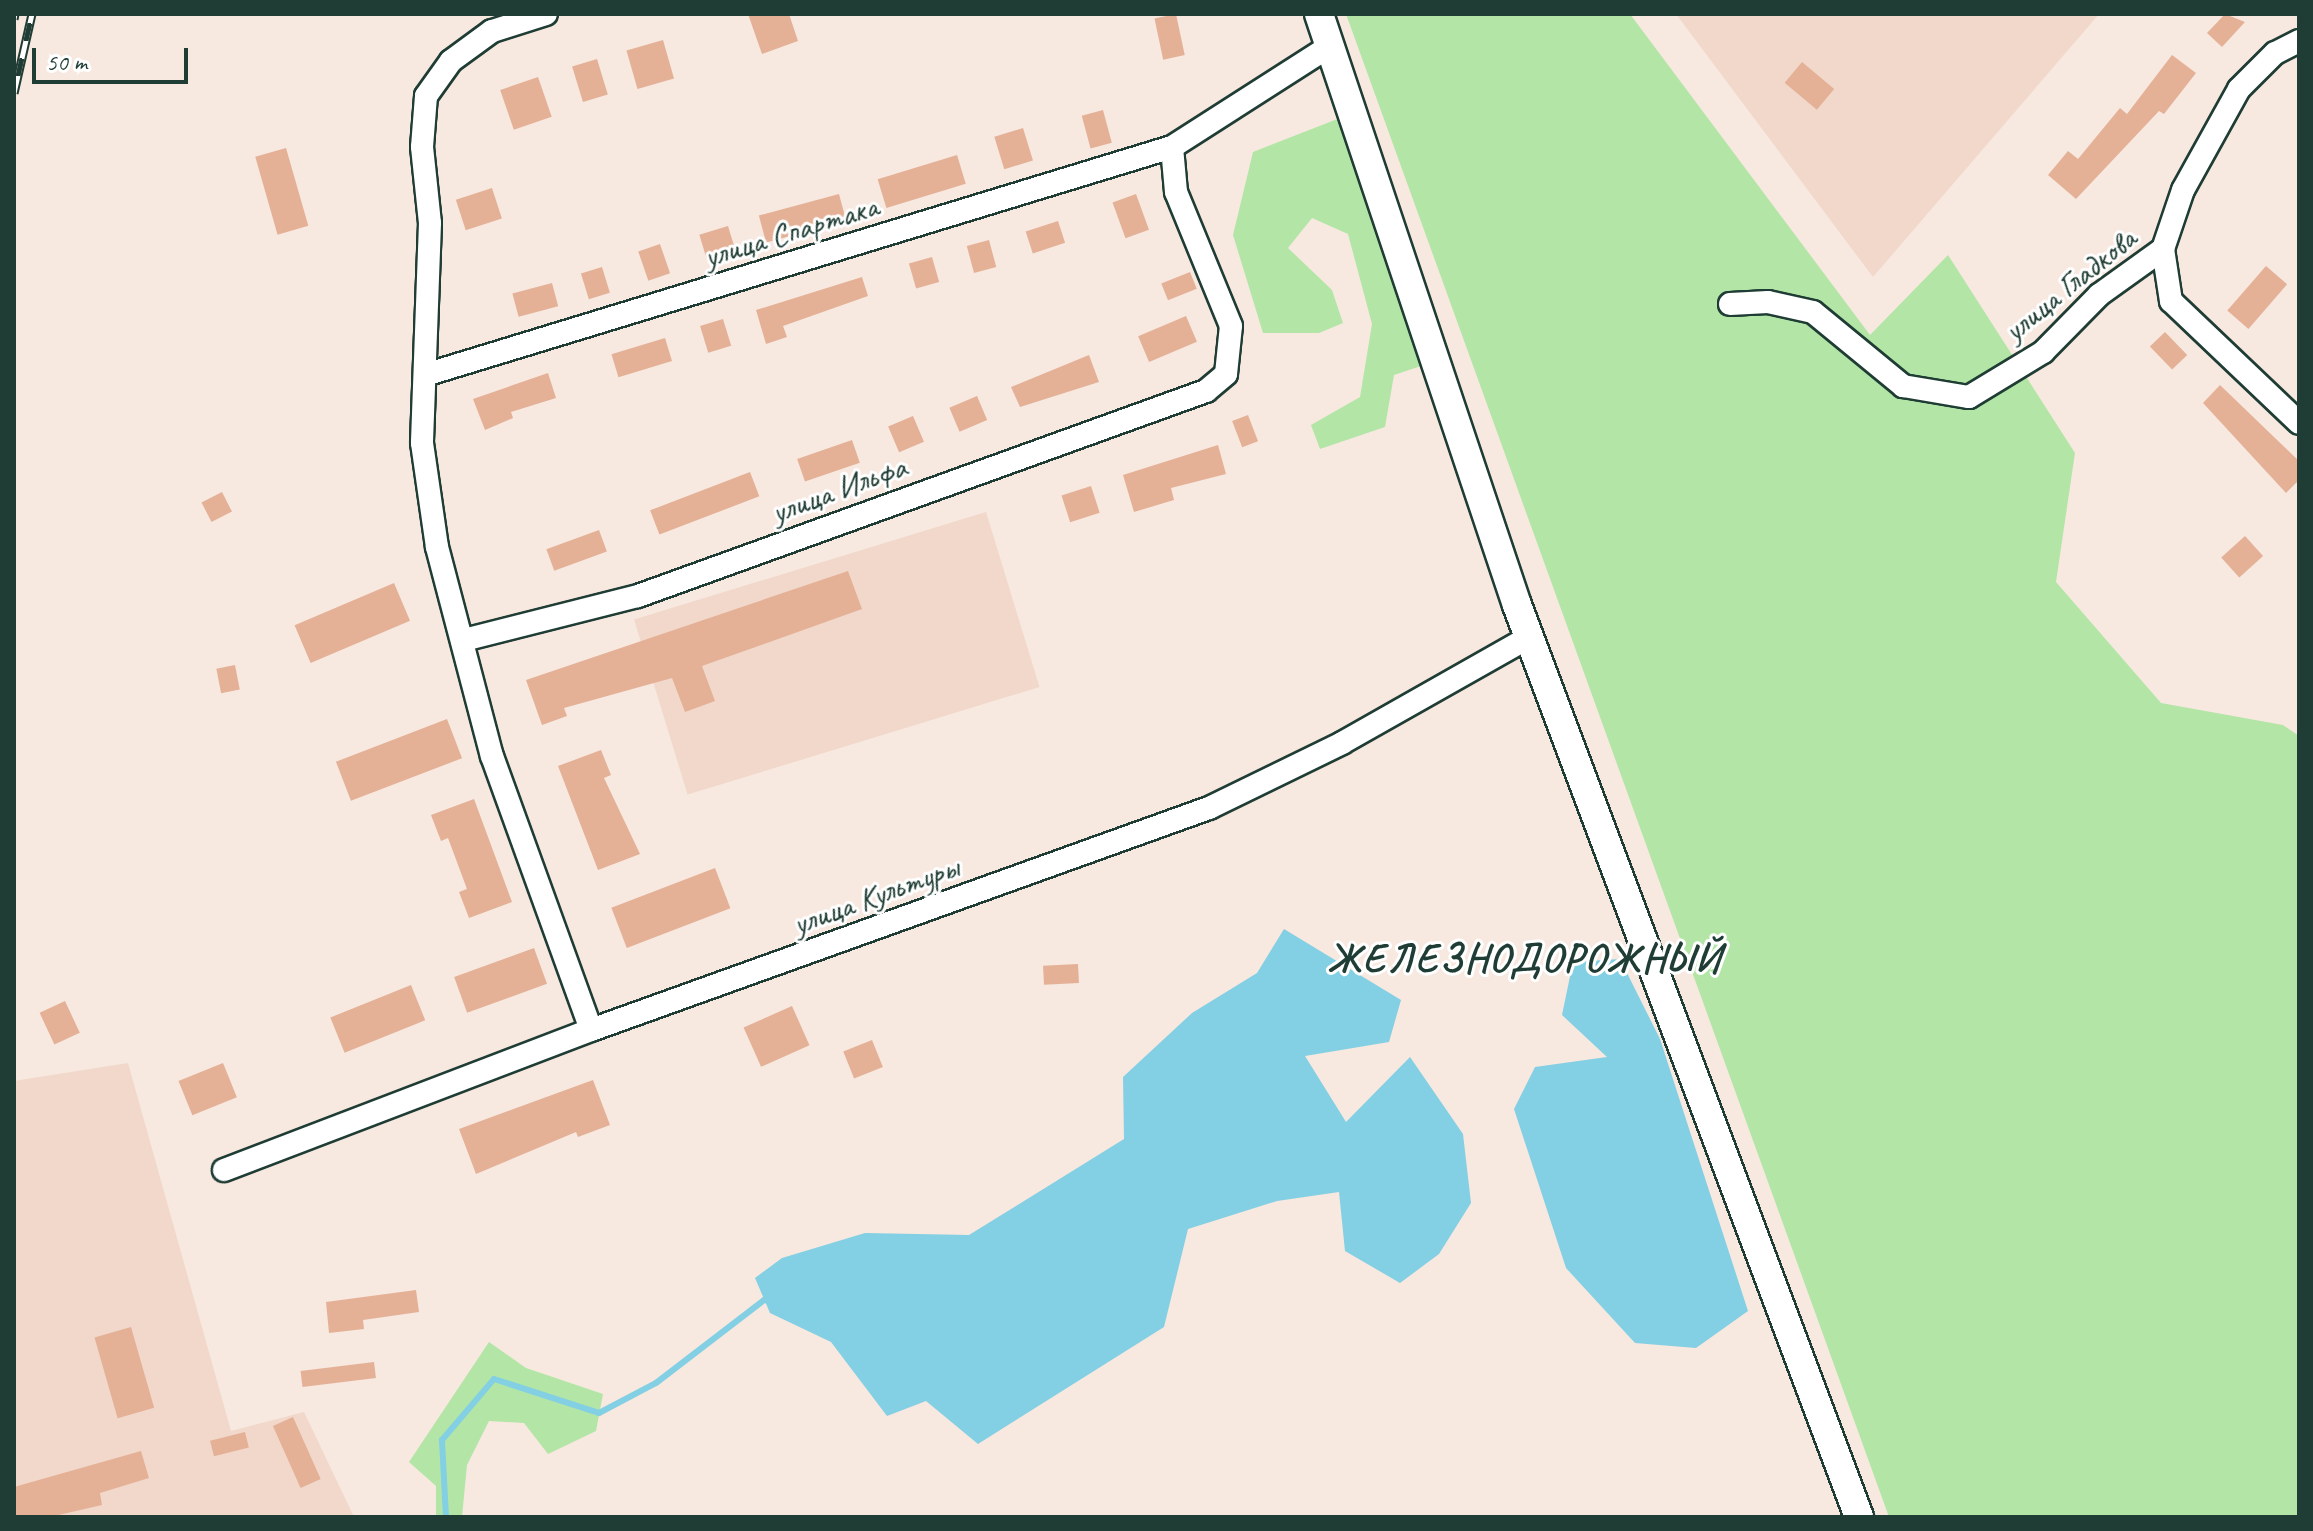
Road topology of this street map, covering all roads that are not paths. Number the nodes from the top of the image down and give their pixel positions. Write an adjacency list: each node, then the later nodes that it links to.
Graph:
1 (546, 14): 8 (street)
2 (1319, 14): 4 (street)
3 (2299, 41): 6 (street)
4 (1330, 46): 5 (street, улица Спартака); 10 (street)
5 (1172, 147): 8 (street, улица Спартака); 11 (street, улица Ильфа)
6 (2163, 249): 7 (street, улица Гладкова); 9 (street, улица Гладкова)
7 (1730, 304)
8 (428, 374): 11 (street)
9 (2299, 423)
10 (1529, 637): 12 (street, улица Культуры); 14 (street)
11 (464, 640): 12 (street)
12 (591, 1030): 13 (street, улица Культуры)
13 (224, 1170)
14 (1859, 1517)

